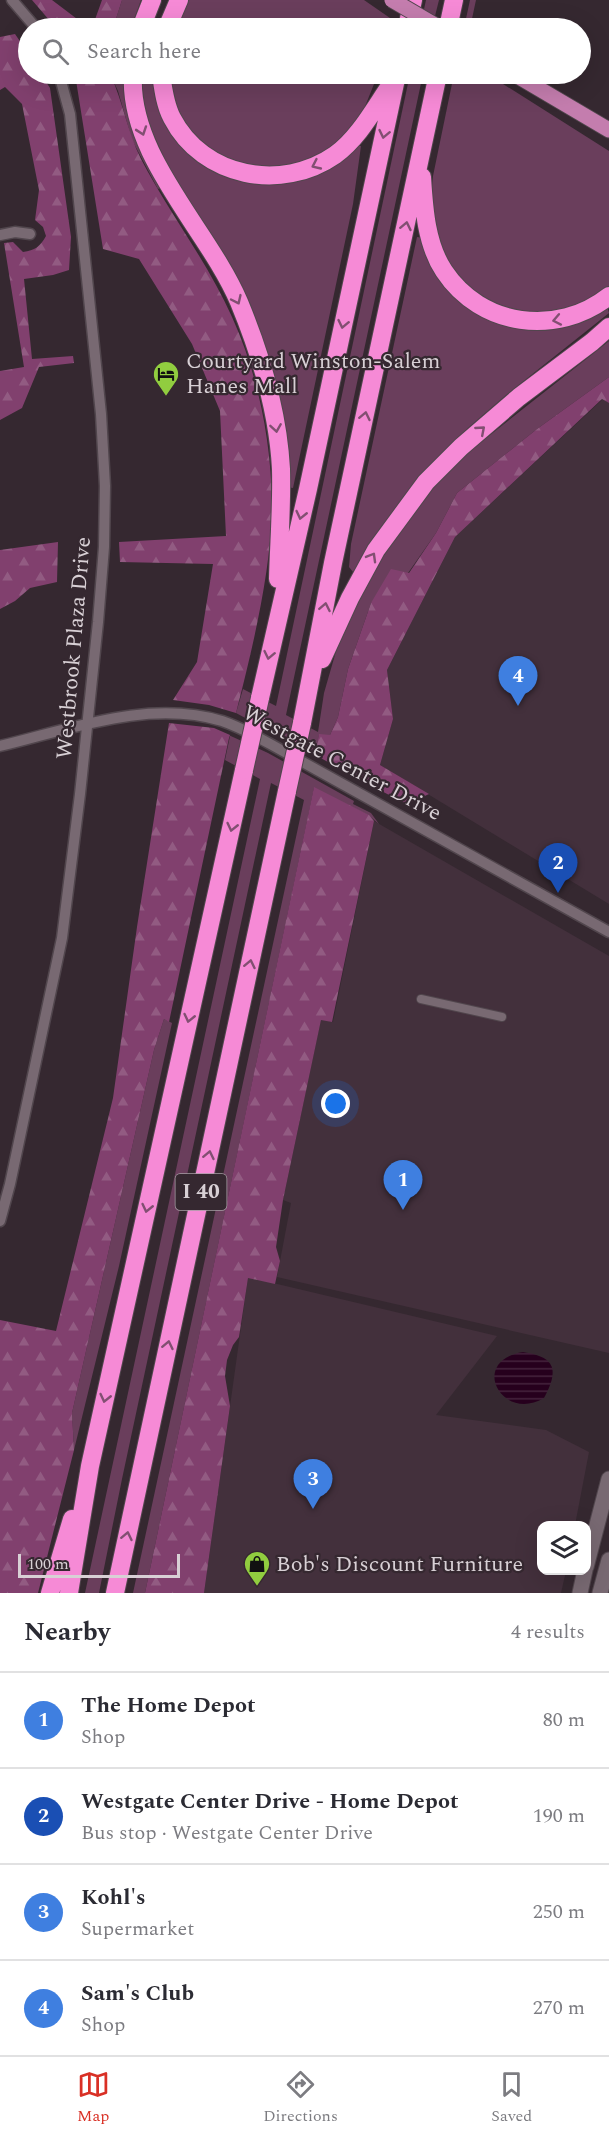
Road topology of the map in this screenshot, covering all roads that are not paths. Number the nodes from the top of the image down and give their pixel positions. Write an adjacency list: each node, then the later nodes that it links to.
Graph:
1 (12, 0): 7 (street)
2 (152, 0): 8 (highway)
3 (179, 0): 9 (highway)
4 (392, 0): 11 (main road, bridge)
5 (413, 0): 10 (highway)
6 (454, 0): 12 (highway)
7 (27, 18)
8 (145, 18)
9 (171, 18)
10 (408, 18)
11 (423, 18)
12 (450, 18)
13 (62, 84): 28 (street, Westbrook Plaza Drive)
14 (133, 84): 26 (highway, one-way to 26)
15 (163, 84): 16 (highway, one-way to 15)
16 (391, 84)
17 (395, 84): 26 (highway, I 40, one-way to 26)
18 (436, 84): 21 (highway, I 40)
19 (531, 84): 20 (main road)
20 (609, 130)
21 (420, 157): 24 (highway, one-way to 21); 27 (highway, I 40, one-way to 21)
22 (30, 234): 23 (street)
23 (0, 235)
24 (609, 296)
25 (609, 327): 27 (highway, one-way to 25)
26 (278, 612): 34 (highway, I 40, one-way to 34, bridge)
27 (310, 685): 41 (highway, I 40, one-way to 27, bridge)
28 (87, 725): 29 (street, Westgate Center Drive); 30 (street, Westgate Center Drive); 33 (street, Westbrook Plaza Drive)
29 (0, 746)
30 (609, 933)
31 (421, 999): 32 (street)
32 (502, 1017)
33 (0, 1221)
34 (90, 1466): 39 (highway); 40 (highway, I 40)
35 (609, 1479): 36 (main road)
36 (591, 1549)
37 (609, 1560): 43 (main road)
38 (584, 1575): 42 (main road)
39 (50, 1593)
40 (69, 1593)
41 (115, 1593)
42 (580, 1593)
43 (600, 1593)

